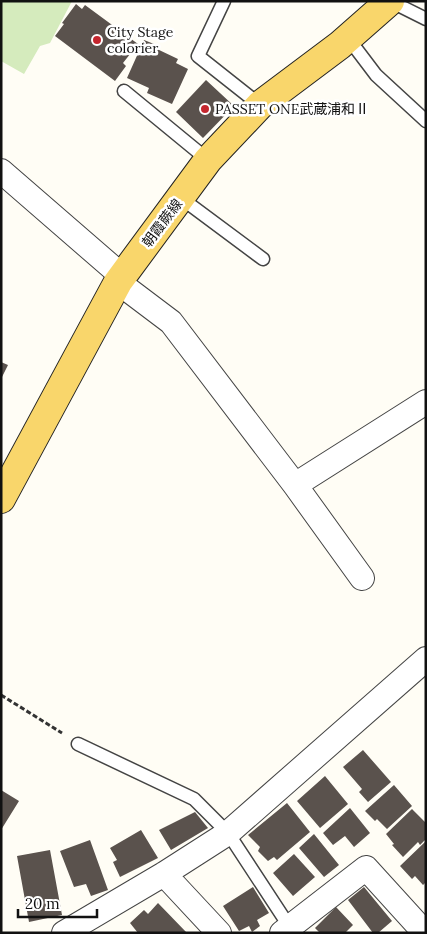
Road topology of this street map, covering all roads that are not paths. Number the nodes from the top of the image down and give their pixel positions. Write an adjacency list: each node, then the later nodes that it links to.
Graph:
1 (224, 1): 6 (lane)
2 (390, 1): 3 (lane); 4 (main road, 朝霞蕨線)
3 (426, 19)
4 (348, 38): 6 (main road, 朝霞蕨線); 7 (lane)
5 (124, 91): 8 (lane)
6 (260, 105): 8 (main road, 朝霞蕨線)
7 (426, 121)
8 (208, 160): 10 (main road, 朝霞蕨線)
9 (1, 171): 12 (street)
10 (181, 198): 11 (lane); 12 (main road, 朝霞蕨線)
11 (263, 259)
12 (120, 279): 14 (street); 15 (main road, 朝霞蕨線)
13 (426, 402): 14 (street)
14 (294, 485): 16 (street)
15 (1, 499)
16 (362, 578)
17 (426, 659): 19 (street)
18 (78, 744): 19 (lane)
19 (228, 833): 20 (street); 21 (lane)
20 (164, 874): 22 (street); 23 (street)
21 (286, 930): 24 (street)
22 (64, 933)
23 (219, 933)
24 (425, 933)

